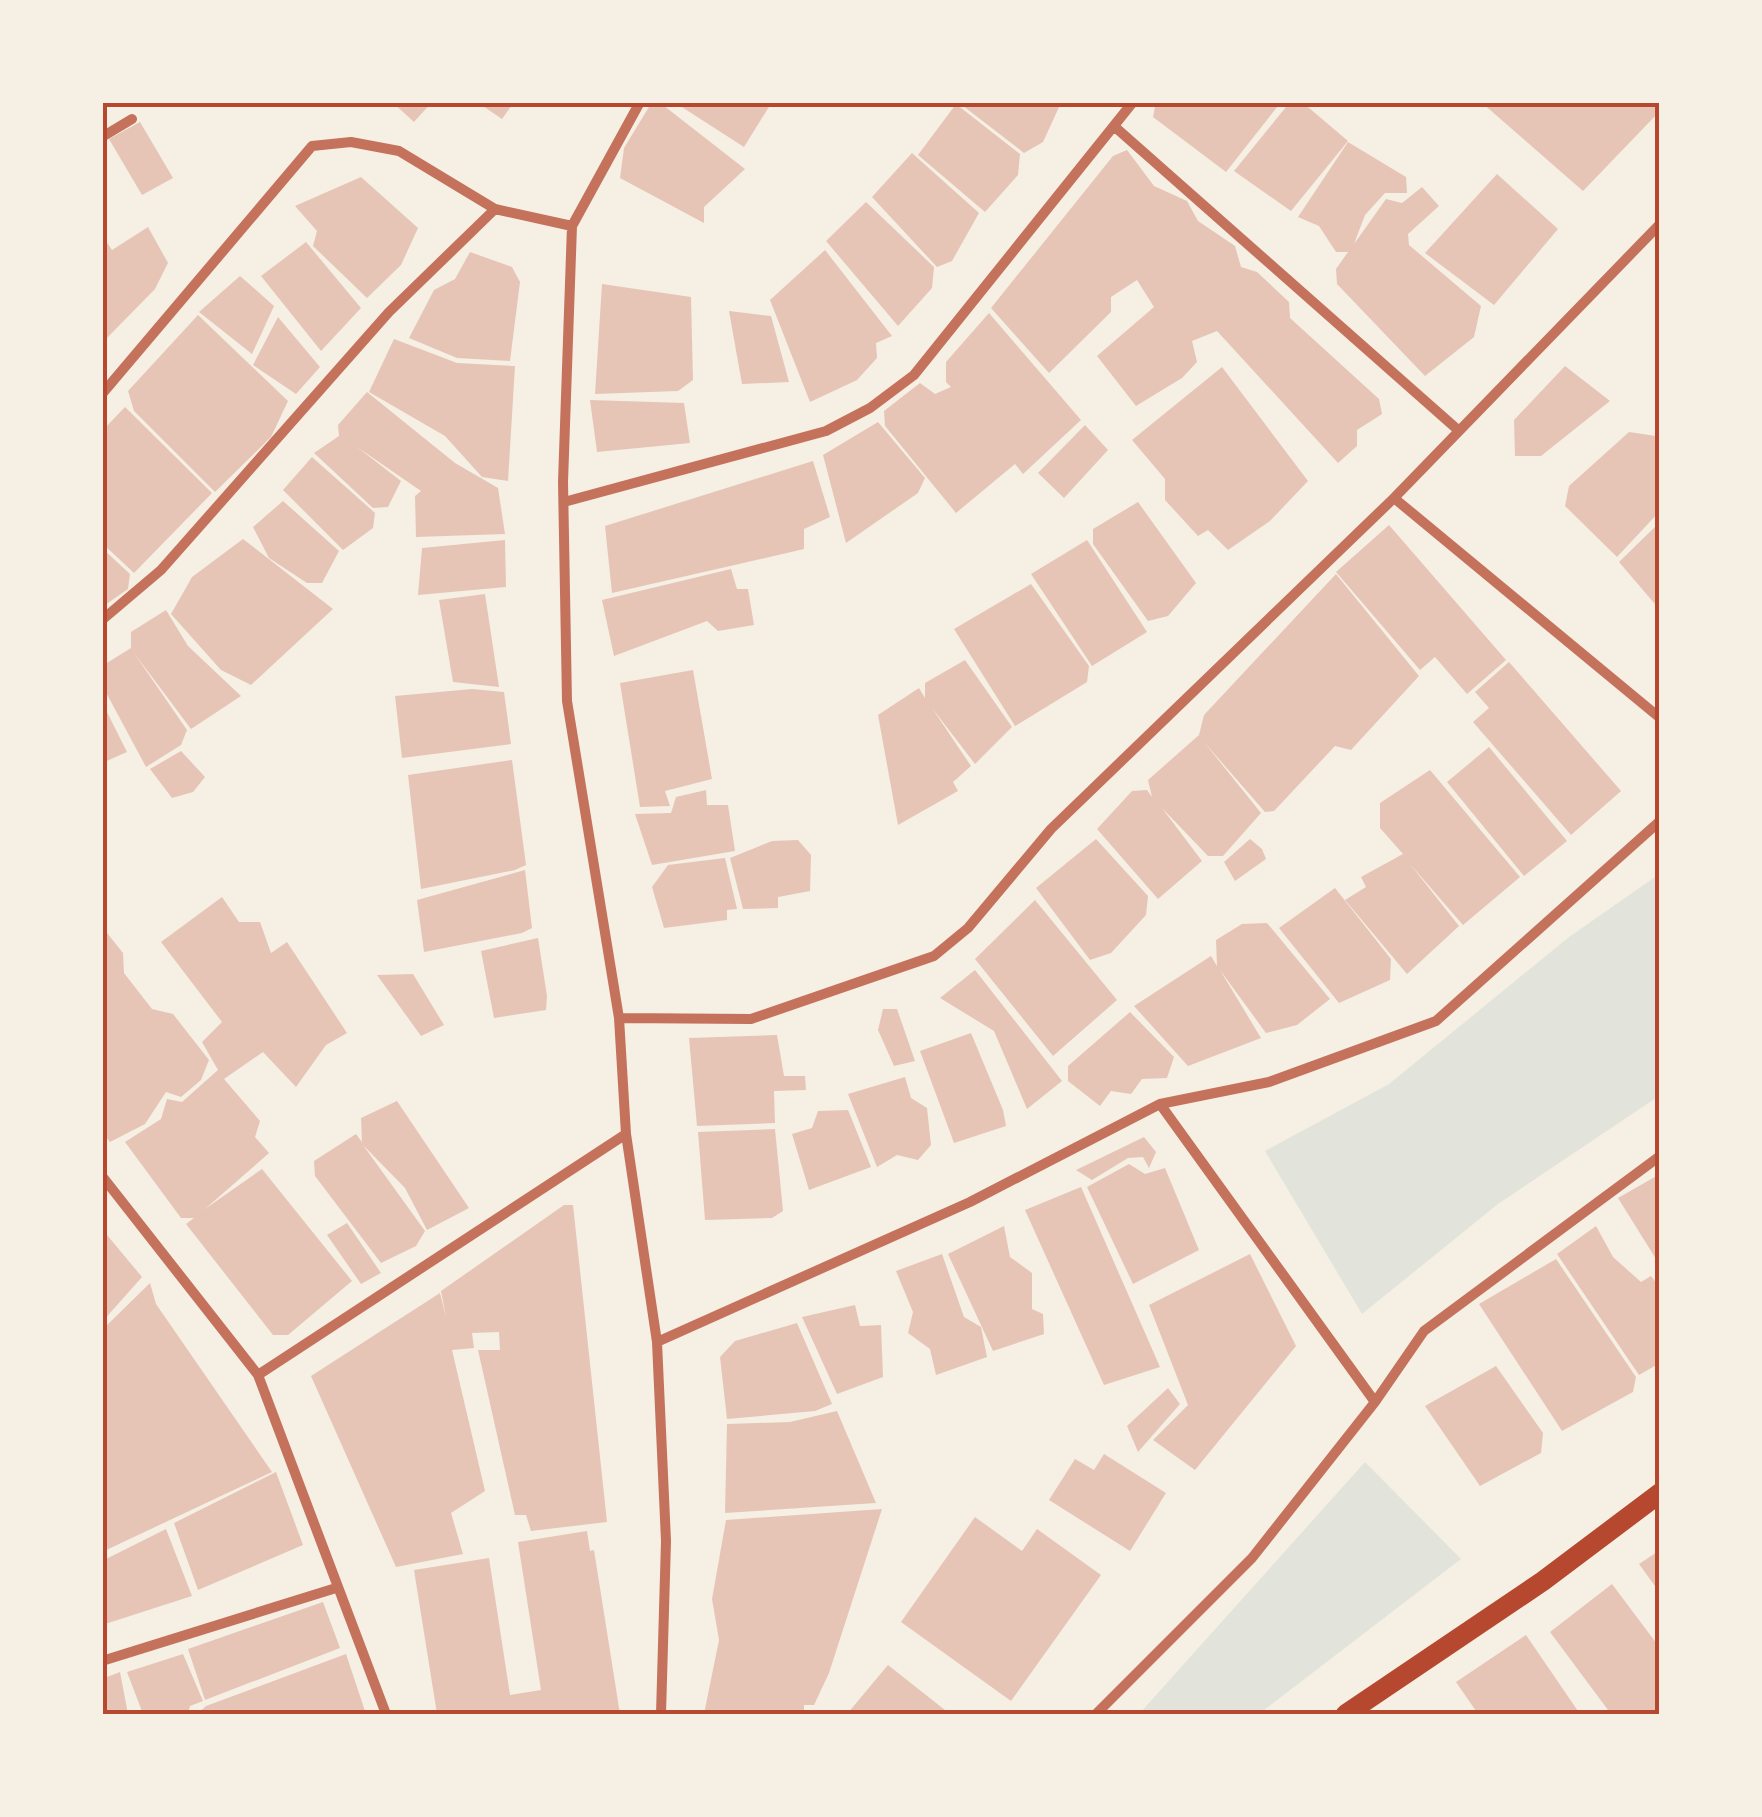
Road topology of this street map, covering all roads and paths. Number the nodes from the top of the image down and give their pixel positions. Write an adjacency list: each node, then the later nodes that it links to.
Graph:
1 (640, 102): 8 (street)
2 (1133, 102): 4 (street)
3 (132, 119): 5 (street)
4 (1115, 128): 10 (street); 12 (street)
5 (102, 137)
6 (495, 208): 8 (street); 9 (street); 13 (street)
7 (1660, 224): 10 (street)
8 (572, 226): 12 (street)
9 (102, 394)
10 (1458, 430): 11 (street)
11 (1394, 498): 14 (street); 16 (street)
12 (564, 502): 16 (street)
13 (102, 620)
14 (1660, 718)
15 (1660, 821): 17 (street)
16 (618, 1018): 18 (street)
17 (1160, 1104): 21 (street); 23 (street)
18 (626, 1134): 21 (street); 22 (street)
19 (1660, 1156): 23 (street)
20 (102, 1176): 22 (street)
21 (657, 1342): 28 (street)
22 (258, 1374): 25 (street)
23 (1375, 1402): 29 (street)
24 (1660, 1493): 30 (main road)
25 (336, 1588): 26 (street); 27 (street)
26 (102, 1661)
27 (386, 1714)
28 (661, 1714)
29 (1096, 1714)
30 (1346, 1714)

